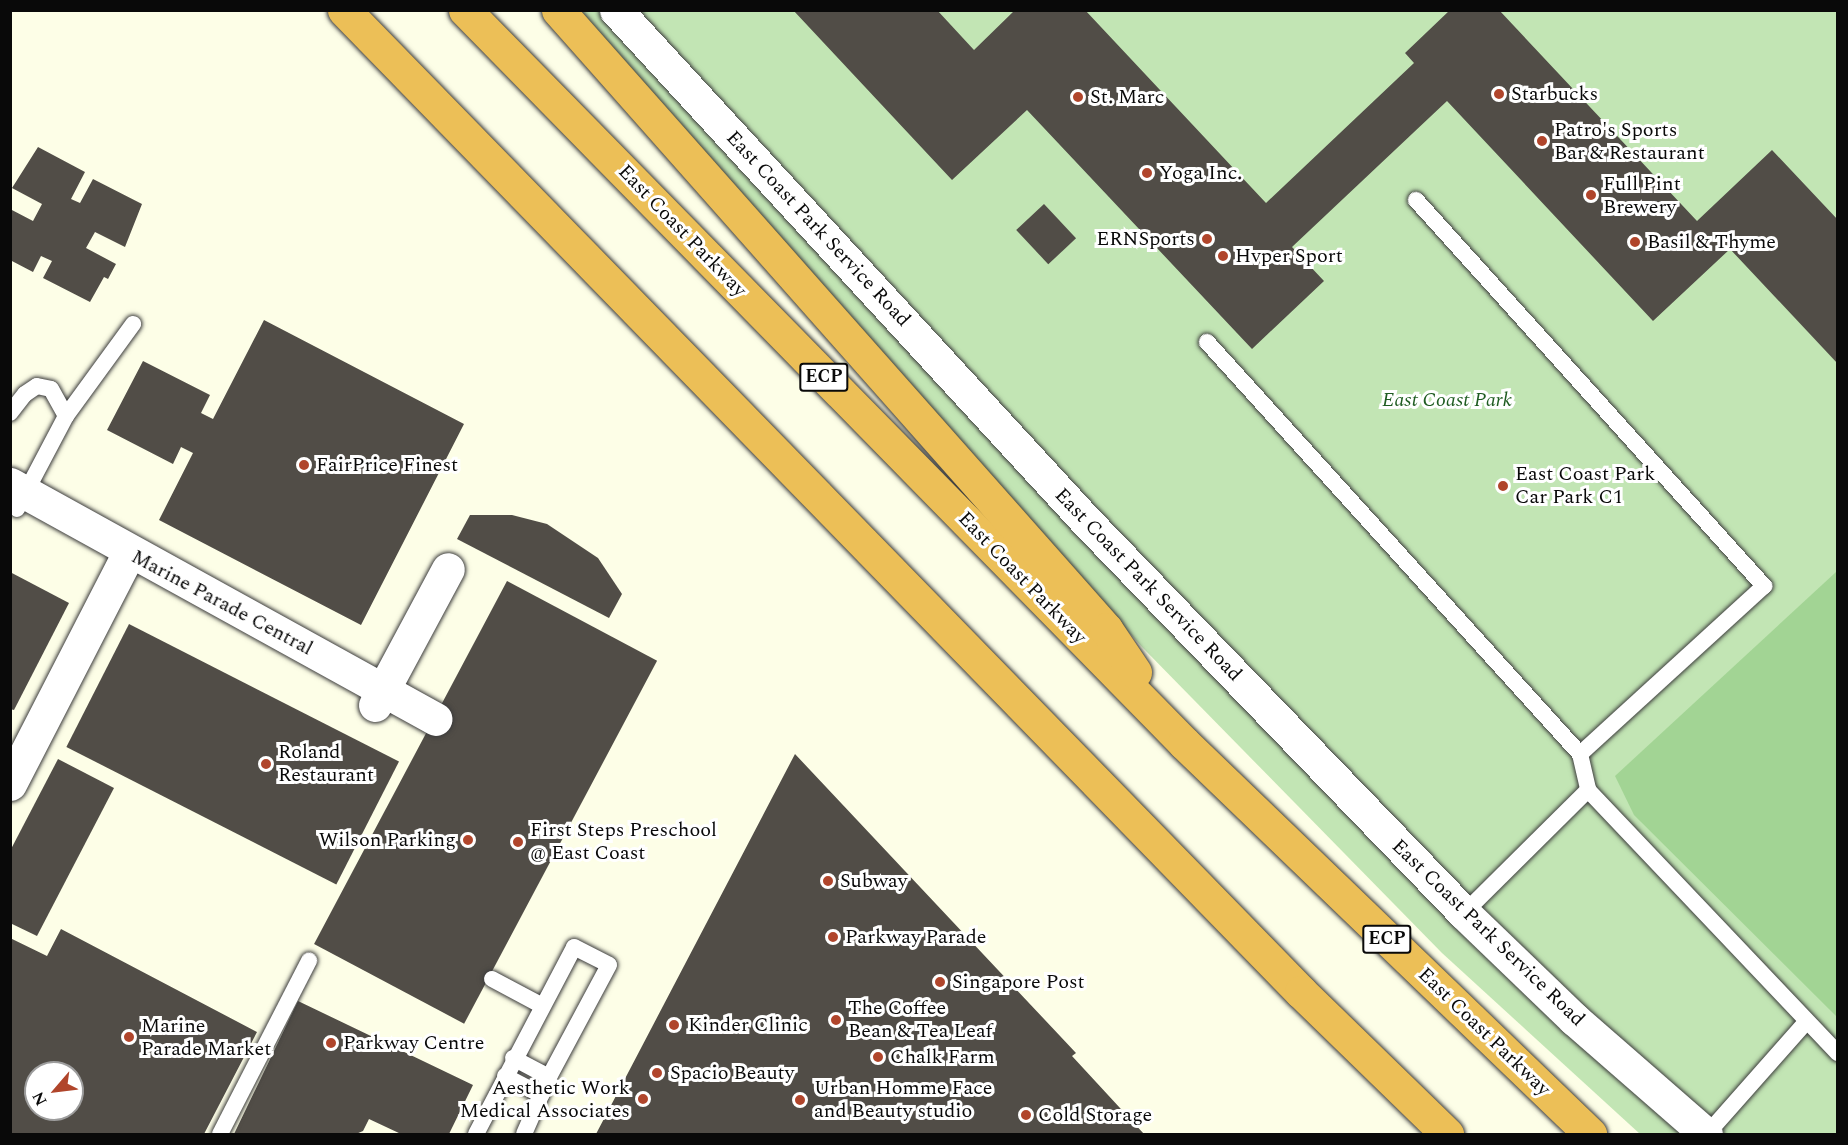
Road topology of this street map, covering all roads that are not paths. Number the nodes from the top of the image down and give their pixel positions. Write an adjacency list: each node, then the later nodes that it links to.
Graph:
1 (344, 10): 32 (highway)
2 (465, 10): 15 (highway, East Coast Parkway / ECP)
3 (558, 10): 15 (highway, ECP)
4 (616, 10): 19 (street, East Coast Park Service Road)
5 (1416, 200): 16 (lane)
6 (134, 324): 9 (lane)
7 (1207, 342): 16 (lane)
8 (10, 413): 9 (lane)
9 (66, 416): 10 (lane)
10 (16, 498): 11 (street, Marine Parade Central)
11 (125, 560): 13 (street, Marine Parade Central); 17 (street)
12 (448, 569): 13 (street)
13 (379, 698): 14 (street, Marine Parade Central)
14 (432, 726)
15 (1184, 743): 33 (highway, East Coast Parkway / ECP)
16 (1580, 754): 18 (lane)
17 (10, 784)
18 (1588, 790): 19 (lane); 23 (lane)
19 (1464, 913): 34 (street, East Coast Park Service Road)
20 (309, 961): 29 (lane)
21 (492, 979): 22 (lane)
22 (541, 1005): 25 (lane); 27 (lane)
23 (1806, 1022): 24 (lane); 34 (lane)
24 (1838, 1053)
25 (513, 1058): 26 (lane); 27 (lane)
26 (505, 1076): 28 (lane); 30 (lane)
27 (549, 1077): 28 (lane)
28 (541, 1095): 31 (lane)
29 (220, 1134)
30 (476, 1134)
31 (524, 1134)
32 (1447, 1134)
33 (1590, 1134)
34 (1706, 1134)

